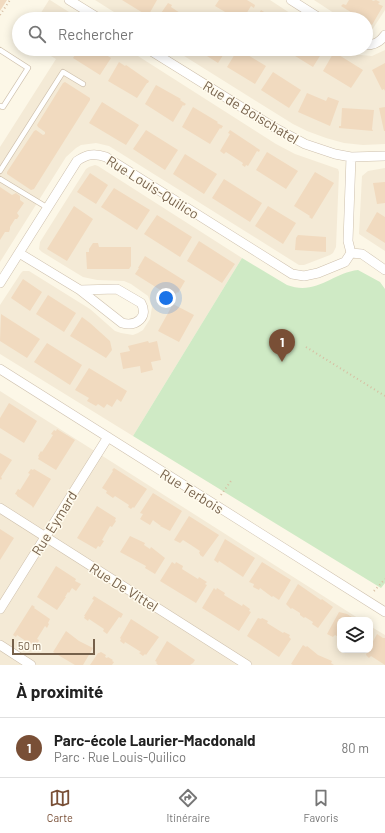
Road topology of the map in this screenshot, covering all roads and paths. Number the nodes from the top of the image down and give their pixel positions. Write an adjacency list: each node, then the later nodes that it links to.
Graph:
1 (10, 0): 6 (path)
2 (70, 0): 4 (street)
3 (291, 0): 5 (street)
4 (89, 12)
5 (310, 12)
6 (0, 15)
7 (385, 35): 8 (street)
8 (373, 45)
9 (0, 50): 12 (lane)
10 (159, 56): 14 (street, Rue de Boischatel)
11 (83, 84): 15 (lane)
12 (0, 106)
13 (385, 156): 14 (street, Rue de Boischatel)
14 (351, 157): 19 (street)
15 (0, 171)
16 (0, 179): 17 (lane)
17 (48, 208): 18 (street, Rue Louis-Quilico); 19 (street, Rue Louis-Quilico)
18 (20, 253): 21 (street, Rue Louis-Quilico); 22 (street)
19 (351, 253): 20 (street)
20 (385, 270)
21 (0, 283)
22 (80, 290): 22 (street)
23 (306, 347): 25 (path)
24 (0, 369): 26 (street, Rue Terbois)
25 (385, 396)
26 (108, 437): 30 (street, Rue Eymard); 34 (street, Rue Terbois)
27 (231, 481): 28 (path)
28 (221, 495)
29 (0, 508): 30 (street, Rue De Vittel)
30 (45, 537): 33 (street, Rue Eymard); 37 (street, Rue De Vittel)
31 (385, 579): 32 (path)
32 (374, 591)
33 (0, 609)
34 (385, 612)
35 (0, 645): 36 (street)
36 (31, 665)
37 (247, 665)

